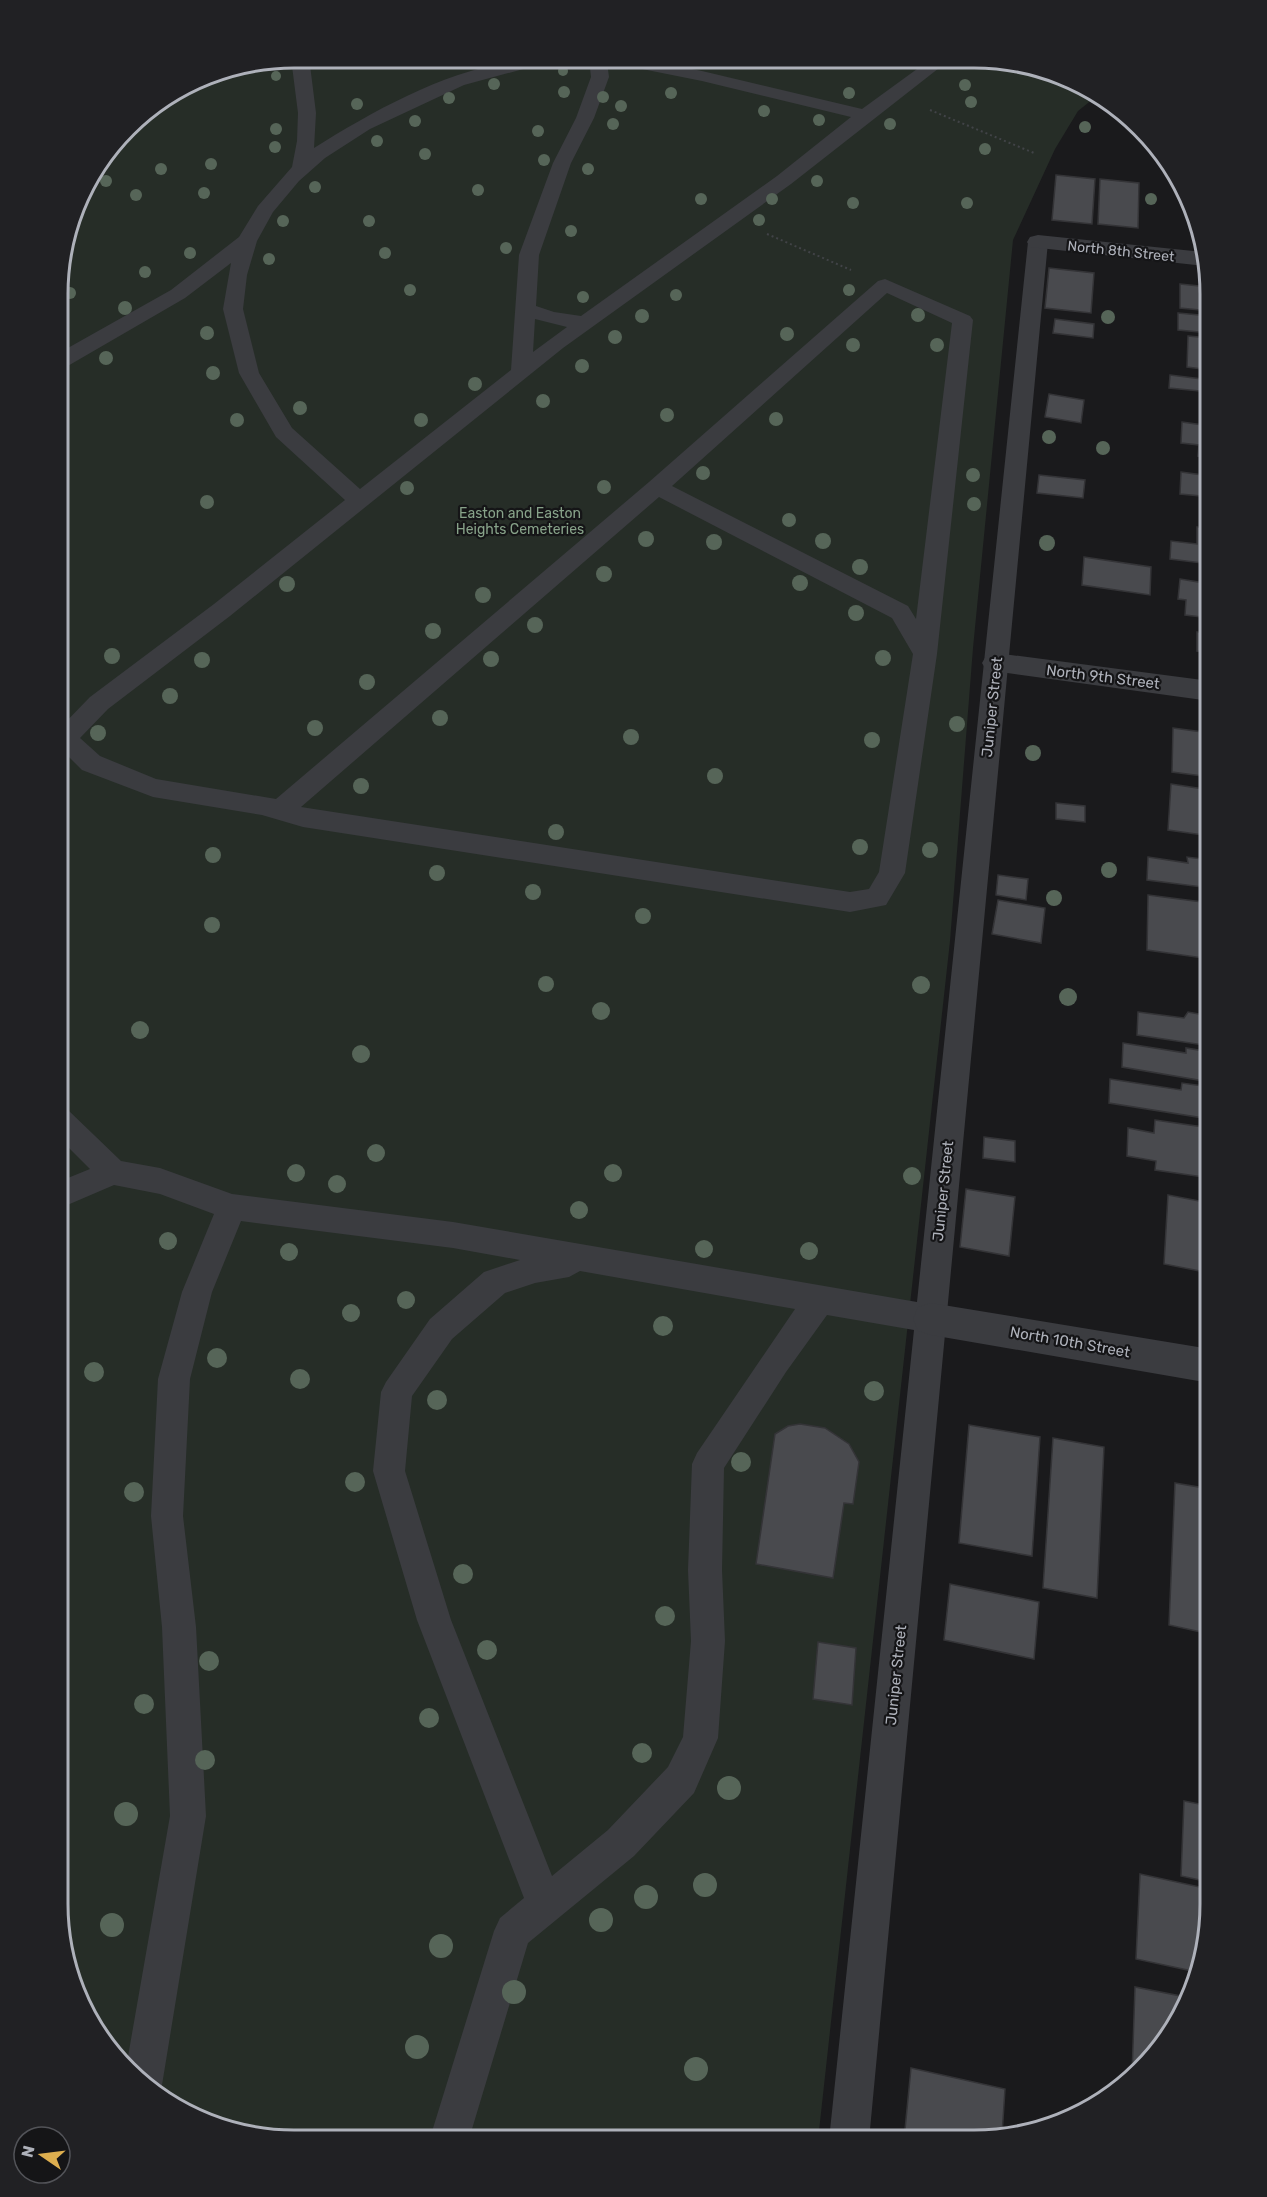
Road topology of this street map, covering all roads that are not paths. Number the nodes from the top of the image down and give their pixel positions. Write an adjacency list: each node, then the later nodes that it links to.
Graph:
1 (302, 68): 7 (lane)
2 (507, 68): 7 (lane)
3 (599, 68): 11 (lane)
4 (661, 68): 6 (lane)
5 (930, 68): 6 (lane)
6 (865, 115): 12 (lane)
7 (301, 169): 8 (lane)
8 (247, 241): 13 (lane); 16 (lane)
9 (1038, 242): 10 (street, North 8th Street); 18 (lane, Juniper Street)
10 (1197, 258)
11 (525, 309): 12 (lane); 14 (lane)
12 (585, 323): 14 (lane)
13 (68, 357)
14 (521, 372): 16 (lane)
15 (657, 487): 17 (lane); 17 (lane); 22 (lane)
16 (360, 501): 20 (lane)
17 (925, 654): 22 (lane)
18 (996, 663): 19 (street, North 9th Street); 29 (lane, Juniper Street)
19 (1200, 690)
20 (68, 731)
21 (68, 743): 22 (lane)
22 (279, 810)
23 (68, 1129): 24 (lane)
24 (113, 1172): 25 (lane); 26 (lane)
25 (68, 1192)
26 (232, 1207): 27 (lane); 32 (lane)
27 (588, 1259): 28 (lane); 31 (lane)
28 (819, 1301): 29 (lane); 31 (lane)
29 (931, 1319): 30 (street, North 10th Street); 34 (lane, Juniper Street)
30 (1200, 1364)
31 (545, 1905): 33 (lane)
32 (145, 2073)
33 (452, 2130)
34 (850, 2130)

